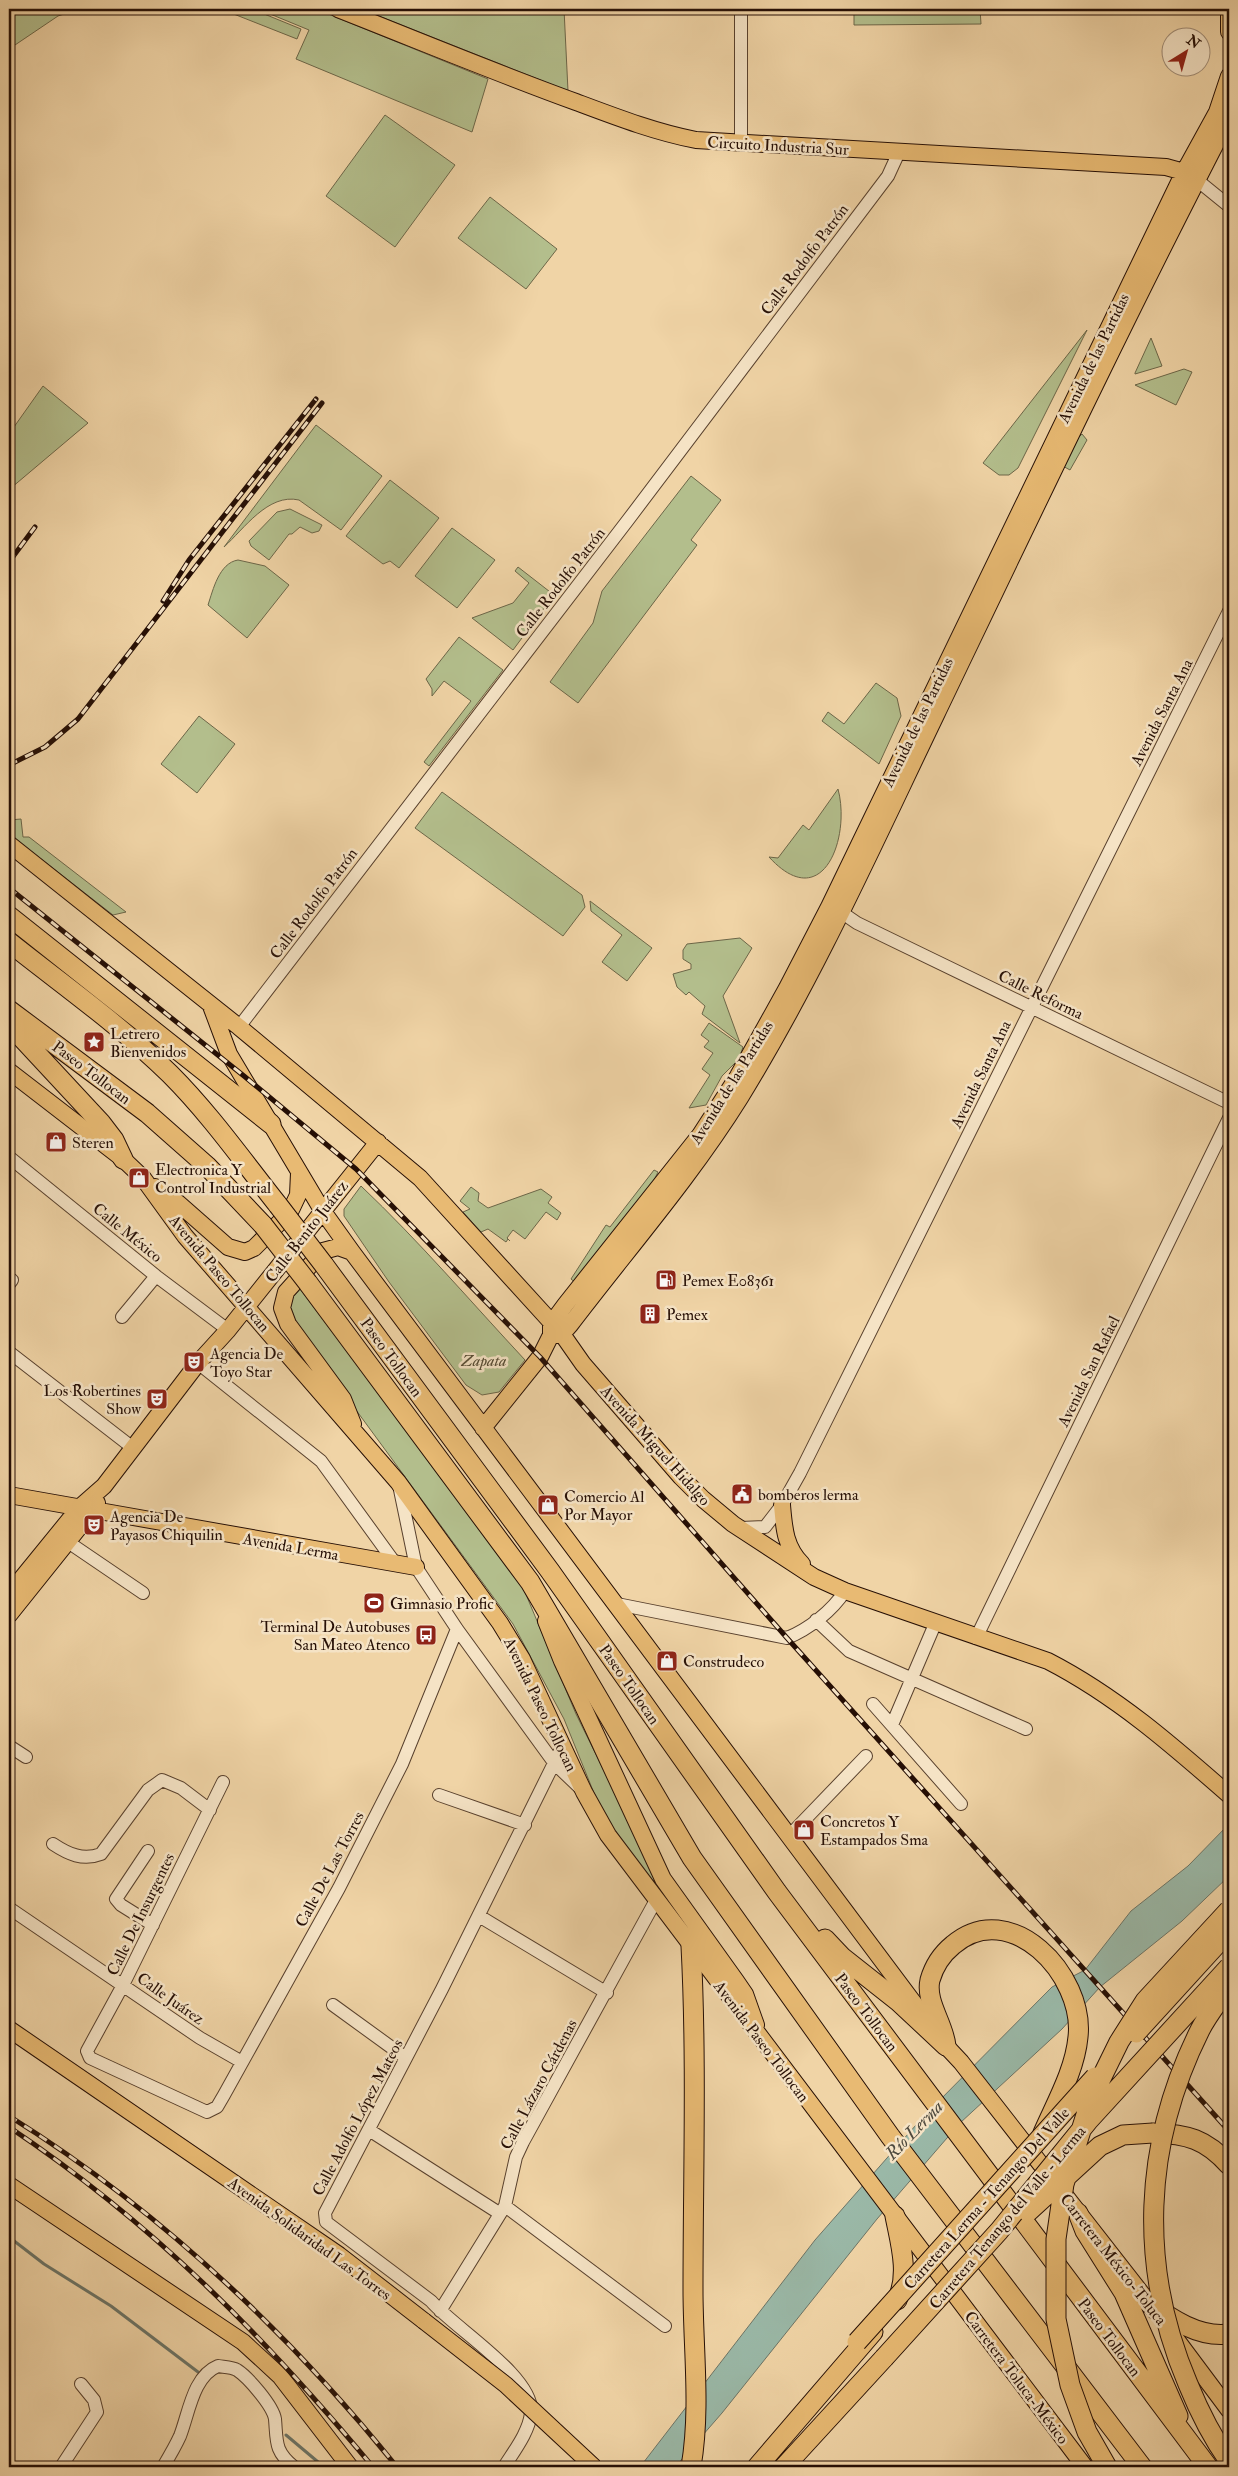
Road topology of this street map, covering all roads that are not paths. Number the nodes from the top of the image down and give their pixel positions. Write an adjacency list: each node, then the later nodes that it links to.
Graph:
1 (338, 9): 7 (main road, Circuito Industria Sur)
2 (741, 9): 7 (street)
3 (1229, 9): 4 (main road)
4 (1229, 32)
5 (1229, 76): 9 (main road, Avenida de las Partidas)
6 (1229, 118): 9 (main road, Avenida de las Partidas)
7 (741, 143): 8 (main road, Circuito Industria Sur)
8 (899, 152): 9 (main road, Circuito Industria Sur); 20 (street, Calle Rodolfo Patrón)
9 (1191, 176): 10 (street, Circuito Industria Sur); 13 (main road, Avenida de las Partidas); 36 (main road, Avenida de las Partidas)
10 (1229, 206)
11 (1229, 611): 17 (street, Avenida Santa Ana)
12 (9, 844): 16 (main road)
13 (841, 912): 17 (street, Calle Reforma); 36 (main road, Avenida de las Partidas)
14 (9, 916): 24 (highway)
15 (9, 942): 80 (highway, Paseo Tollocan, bridge)
16 (210, 1006): 20 (main road); 24 (main road)
17 (1031, 1008): 22 (street, Calle Reforma); 44 (street, Avenida Santa Ana)
18 (9, 1010): 51 (highway, Paseo Tollocan, bridge)
19 (9, 1024): 27 (highway)
20 (239, 1026): 25 (main road)
21 (9, 1071): 27 (main road, Avenida Paseo Tollocan)
22 (1229, 1103)
23 (1229, 1118): 60 (street, Avenida San Rafael)
24 (271, 1124): 28 (main road)
25 (378, 1142): 30 (main road, Calle Benito Juárez); 36 (main road, Avenida Miguel Hidalgo)
26 (9, 1157): 32 (street, Calle México)
27 (123, 1159): 29 (main road, Avenida Paseo Tollocan)
28 (299, 1173): 29 (main road); 30 (main road)
29 (143, 1178): 33 (main road, Avenida Paseo Tollocan)
30 (322, 1210): 31 (main road); 33 (main road, Calle Benito Juárez)
31 (352, 1252): 39 (main road); 40 (main road)
32 (156, 1276): 34 (street); 35 (street, Calle México)
33 (247, 1306): 35 (main road, Calle Benito Juárez); 40 (main road, Avenida Paseo Tollocan)
34 (122, 1317)
35 (228, 1330): 38 (main road, Calle Benito Juárez)
36 (554, 1331): 39 (main road, Avenida de las Partidas); 46 (main road, Avenida Miguel Hidalgo)
37 (9, 1352): 41 (street)
38 (198, 1363): 41 (main road, Calle Benito Juárez); 48 (street)
39 (483, 1428): 55 (main road)
40 (355, 1433): 42 (main road, Avenida Paseo Tollocan)
41 (133, 1448): 45 (main road, Calle Benito Juárez)
42 (398, 1482): 49 (street); 65 (main road, Avenida Paseo Tollocan)
43 (9, 1495): 45 (main road, Avenida Lerma)
44 (782, 1505): 46 (street, Avenida Santa Ana); 50 (main road)
45 (86, 1509): 47 (main road, Calle Benito Juárez); 48 (main road, Avenida Lerma); 53 (main road, Calle Benito Juárez)
46 (741, 1528): 50 (main road, Avenida Miguel Hidalgo)
47 (68, 1542): 54 (street); 56 (main road, Calle Benito Juárez)
48 (396, 1563): 49 (main road, Avenida Lerma)
49 (416, 1567): 59 (street)
50 (814, 1577): 52 (main road, Avenida Miguel Hidalgo)
51 (530, 1582): 94 (main road); 129 (highway, Paseo Tollocan)
52 (845, 1591): 57 (street); 58 (main road, Avenida Miguel Hidalgo)
53 (9, 1594)
54 (144, 1594)
55 (617, 1604): 57 (street); 77 (main road)
56 (9, 1615)
57 (816, 1620): 61 (street)
58 (934, 1624): 60 (main road, Avenida Miguel Hidalgo); 61 (street)
59 (457, 1628): 69 (street); 97 (street, Calle De Las Torres)
60 (976, 1638): 73 (main road, Avenida Miguel Hidalgo)
61 (913, 1678): 63 (street); 64 (street)
62 (873, 1704): 63 (street)
63 (892, 1725): 74 (street)
64 (1026, 1729)
65 (563, 1745): 69 (street, Calle Adolfo López Mateos); 71 (main road, Avenida Paseo Tollocan)
66 (9, 1746): 68 (street)
67 (866, 1756): 77 (street)
68 (26, 1757)
69 (554, 1764): 71 (street); 76 (street, Calle Adolfo López Mateos)
70 (223, 1782): 75 (street, Calle De Insurgentes)
71 (584, 1792): 81 (main road, Avenida Paseo Tollocan)
72 (439, 1795): 76 (street)
73 (1229, 1795)
74 (961, 1804)
75 (210, 1810): 78 (street); 85 (street, Calle De Insurgentes)
76 (525, 1825): 84 (street, Calle Adolfo López Mateos)
77 (790, 1835): 95 (main road)
78 (53, 1844)
79 (148, 1851): 85 (street)
80 (777, 1892): 95 (highway); 115 (highway, Paseo Tollocan)
81 (656, 1900): 87 (main road, Avenida Paseo Tollocan); 91 (street, Calle Lázaro Cárdenas)
82 (9, 1908): 89 (street, Calle Juárez)
83 (1229, 1910): 128 (highway, bridge)
84 (479, 1916): 91 (street); 96 (street, Calle Adolfo López Mateos)
85 (153, 1925): 89 (street, Calle De Insurgentes)
86 (1229, 1931): 100 (highway, Carretera Lerma - Tenango Del Valle, bridge)
87 (691, 1946): 94 (main road, Avenida Paseo Tollocan); 123 (highway)
88 (1229, 1967): 108 (highway, Carretera Tenango del Valle - Lerma, bridge)
89 (124, 1985): 97 (street, Calle Juárez); 98 (street, Calle De Insurgentes)
90 (1229, 1986): 116 (highway, bridge)
91 (607, 1993): 105 (street, Calle Lázaro Cárdenas)
92 (333, 2005): 96 (street)
93 (9, 2028): 122 (main road, Avenida Solidaridad Las Torres, bridge)
94 (759, 2036): 102 (main road, Avenida Paseo Tollocan)
95 (946, 2046): 100 (highway); 103 (main road, Carretera México-Toluca, bridge)
96 (406, 2058): 99 (street, Calle Adolfo López Mateos)
97 (242, 2062): 98 (street, Calle De Las Torres)
98 (207, 2112)
99 (369, 2130): 105 (street); 110 (street, Calle Adolfo López Mateos)
100 (1041, 2136): 124 (highway, Carretera Lerma - Tenango Del Valle, bridge)
101 (1229, 2164): 103 (highway, bridge)
102 (859, 2168): 107 (main road, Carretera Toluca-México)
103 (1056, 2184): 106 (main road, Carretera México-Toluca, bridge); 108 (highway, bridge)
104 (9, 2186): 120 (main road)
105 (502, 2209): 110 (street, Calle Lázaro Cárdenas); 111 (street)
106 (1078, 2212): 109 (main road, Carretera México-Toluca); 115 (highway)
107 (893, 2213): 125 (highway); 127 (main road, Carretera Toluca-México)
108 (999, 2231): 126 (highway, Carretera Tenango del Valle - Lerma, bridge)
109 (1148, 2302): 112 (highway); 114 (main road, Carretera México-Toluca)
110 (440, 2312): 121 (street, Calle Adolfo López Mateos)
111 (665, 2326)
112 (1229, 2334)
113 (81, 2384): 117 (street)
114 (1229, 2410)
115 (1188, 2440): 130 (highway, Paseo Tollocan)
116 (1229, 2461)
117 (61, 2467)
118 (163, 2467): 119 (street)
119 (294, 2467)
120 (350, 2467)
121 (504, 2467)
122 (594, 2467)
123 (691, 2467)
124 (746, 2467)
125 (757, 2467)
126 (784, 2467)
127 (1086, 2467)
128 (1107, 2467)
129 (1142, 2467)
130 (1208, 2467)

